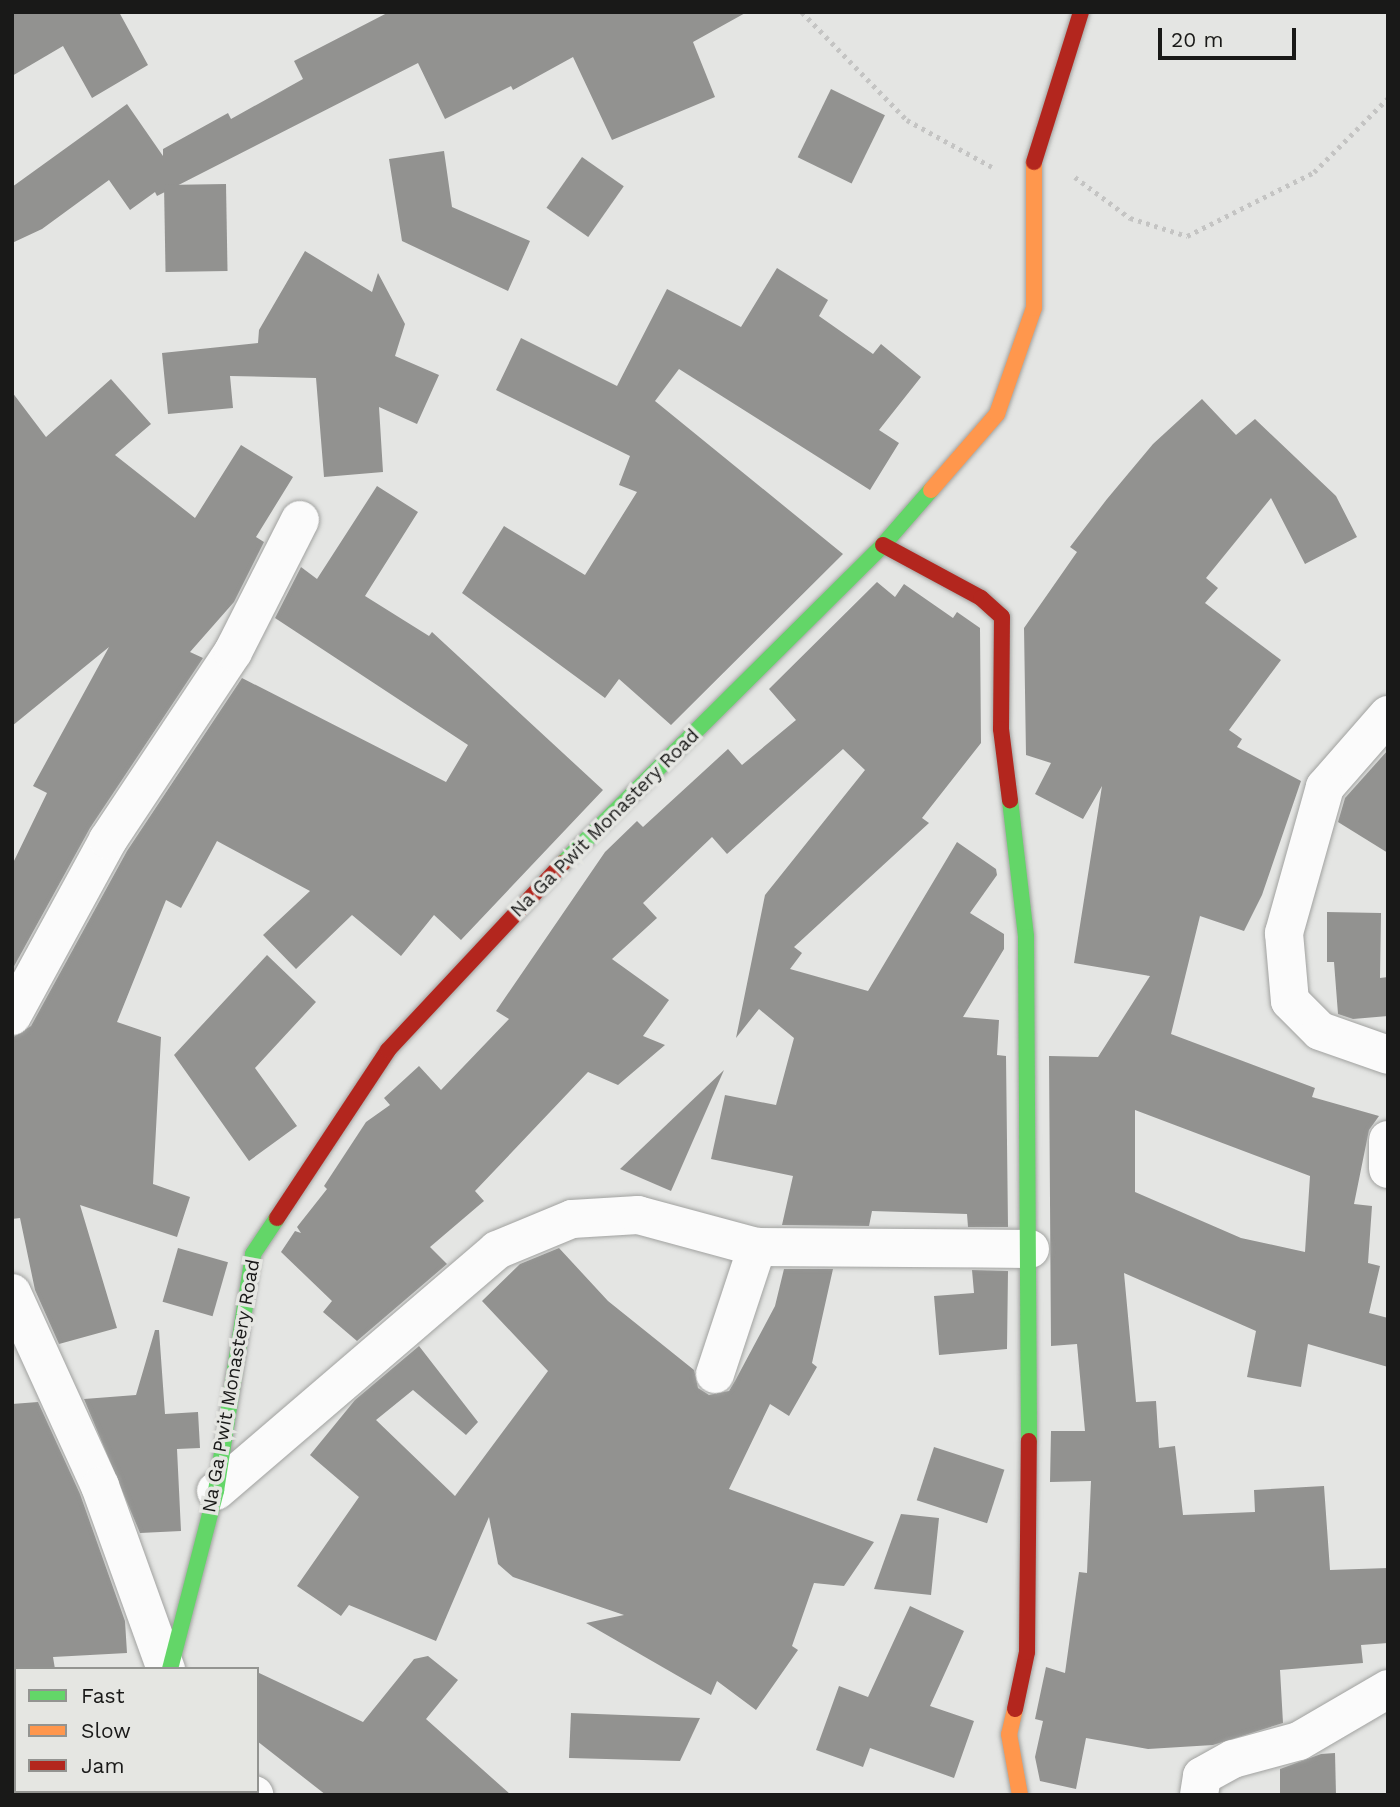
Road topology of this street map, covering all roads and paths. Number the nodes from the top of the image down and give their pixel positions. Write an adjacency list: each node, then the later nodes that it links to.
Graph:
1 (802, 12): 5 (path)
2 (1081, 12): 4 (street, Na Ga Pwit Monastery Road)
3 (1388, 98): 4 (path)
4 (1036, 146): 5 (street, Na Ga Pwit Monastery Road)
5 (1031, 189): 7 (street, Na Ga Pwit Monastery Road)
6 (300, 520): 9 (street)
7 (883, 545): 14 (street); 17 (street, Na Ga Pwit Monastery Road)
8 (1388, 715): 10 (street)
9 (12, 1016)
10 (1388, 1055)
11 (1388, 1140): 12 (street)
12 (1388, 1169)
13 (757, 1247): 14 (street); 16 (street); 17 (street)
14 (1030, 1249): 21 (street)
15 (12, 1293): 18 (street)
16 (715, 1374)
17 (216, 1491): 19 (street, Na Ga Pwit Monastery Road)
18 (167, 1667)
19 (169, 1667)
20 (1388, 1689): 22 (street)
21 (1020, 1795)
22 (1199, 1795)

